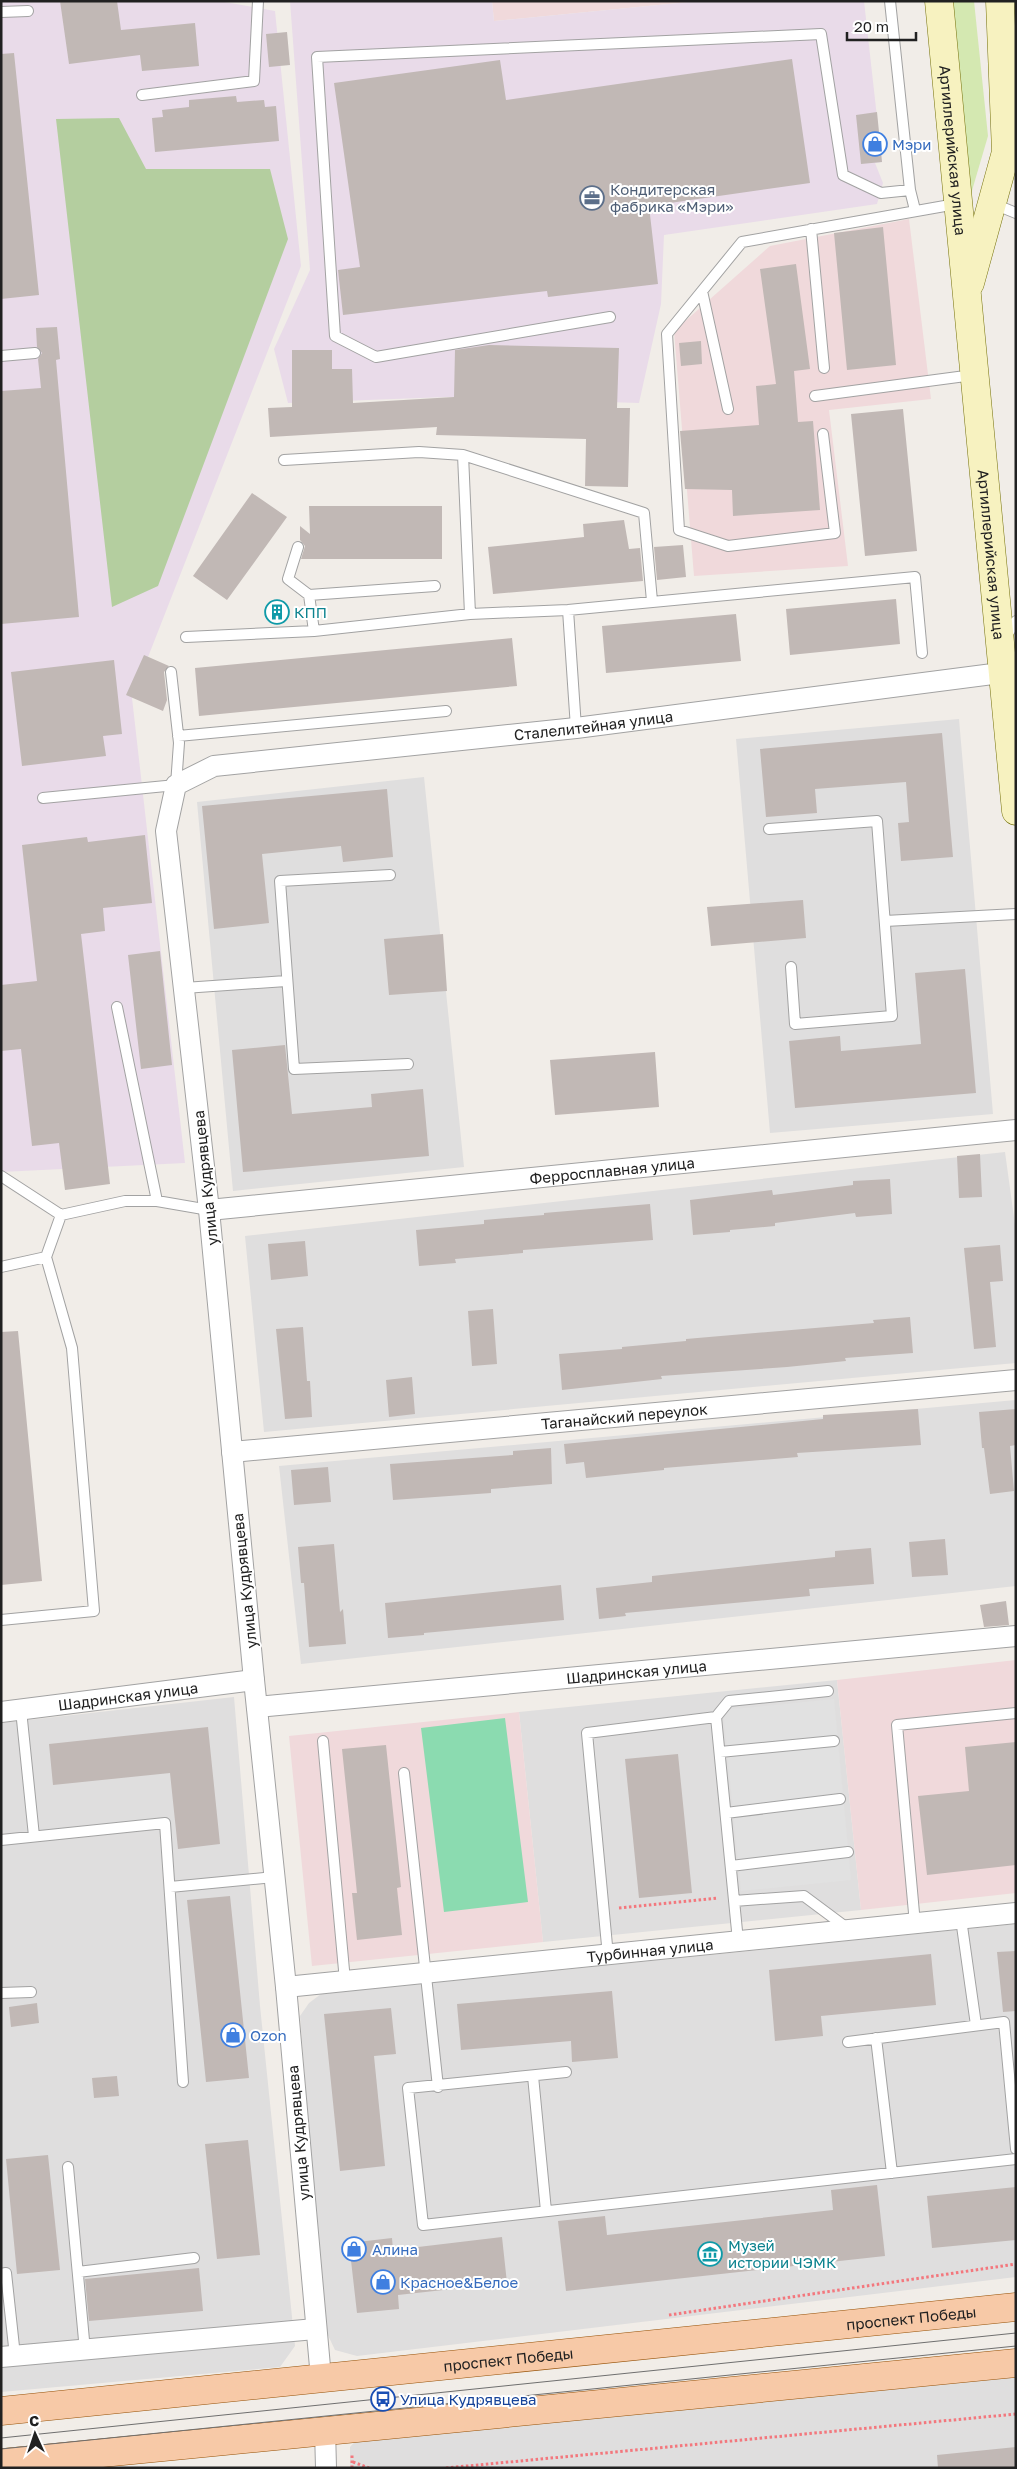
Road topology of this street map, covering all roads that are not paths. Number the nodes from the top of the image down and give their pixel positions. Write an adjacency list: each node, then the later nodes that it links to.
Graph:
1 (258, 1): 7 (lane)
2 (890, 1): 8 (lane)
3 (939, 1): 9 (street, Артиллерийская улица)
4 (1003, 5): 10 (street, Артиллерийская улица)
5 (28, 10): 6 (lane)
6 (1, 12)
7 (142, 95)
8 (910, 190): 11 (lane); 15 (lane)
9 (957, 204): 11 (lane); 14 (street, Артиллерийская улица)
10 (1004, 208): 14 (street, Артиллерийская улица)
11 (915, 210): 12 (lane)
12 (811, 229): 13 (lane); 18 (lane)
13 (702, 291): 21 (lane); 22 (lane)
14 (966, 299): 19 (street, Артиллерийская улица)
15 (610, 317)
16 (35, 353): 17 (lane)
17 (1, 356)
18 (824, 368)
19 (973, 375): 20 (lane); 35 (street, Артиллерийская улица)
20 (815, 396)
21 (728, 409)
22 (823, 434)
23 (463, 455): 24 (lane); 28 (lane); 30 (lane)
24 (284, 460)
25 (298, 547): 27 (lane)
26 (436, 586): 27 (lane)
27 (309, 595): 32 (lane)
28 (652, 601): 29 (lane); 34 (lane)
29 (568, 610): 30 (lane); 38 (lane)
30 (470, 614): 32 (lane)
31 (1016, 621): 35 (lane)
32 (314, 631): 33 (lane)
33 (186, 637)
34 (922, 653)
35 (1006, 664): 38 (street, Сталелитейная улица); 42 (street, Артиллерийская улица)
36 (171, 672): 39 (lane)
37 (446, 711): 39 (lane)
38 (576, 728): 40 (street, Сталелитейная улица)
39 (178, 736): 40 (lane)
40 (176, 785): 41 (lane); 49 (street, улица Кудрявцева)
41 (43, 798)
42 (1016, 811)
43 (769, 829): 46 (lane)
44 (390, 875): 48 (lane)
45 (1016, 914): 46 (lane)
46 (885, 921): 47 (lane)
47 (790, 967)
48 (286, 981): 49 (lane); 51 (lane)
49 (184, 988): 55 (street, улица Кудрявцева)
50 (116, 1007): 54 (lane)
51 (408, 1064)
52 (1016, 1130): 55 (street, Ферросплавная улица)
53 (1, 1176): 56 (lane)
54 (156, 1201): 55 (lane); 56 (lane)
55 (209, 1210): 60 (street, улица Кудрявцева)
56 (61, 1215): 57 (lane)
57 (46, 1257): 58 (lane); 61 (lane)
58 (1, 1267)
59 (1016, 1380): 60 (street, Таганайский переулок)
60 (232, 1452): 63 (street, улица Кудрявцева)
61 (1, 1620)
62 (1016, 1636): 65 (street, Шадринская улица)
63 (254, 1680): 65 (street, улица Кудрявцева); 66 (street, Шадринская улица)
64 (828, 1691): 69 (lane)
65 (257, 1707): 80 (street, улица Кудрявцева)
66 (21, 1710): 67 (street, Шадринская улица); 76 (lane)
67 (1, 1712)
68 (1016, 1714): 85 (lane)
69 (716, 1717): 72 (lane); 88 (lane)
70 (323, 1741): 90 (lane)
71 (834, 1741): 72 (lane)
72 (720, 1752): 75 (lane)
73 (404, 1773): 89 (lane)
74 (840, 1799): 75 (lane)
75 (726, 1813): 79 (lane)
76 (34, 1836): 77 (lane); 81 (lane)
77 (1, 1840)
78 (848, 1852): 79 (lane)
79 (731, 1866): 82 (lane)
80 (274, 1877): 81 (lane); 91 (street, улица Кудрявцева)
81 (170, 1887): 99 (lane)
82 (734, 1899): 86 (lane); 87 (lane)
83 (1016, 1913): 84 (street, Турбинная улица)
84 (961, 1919): 85 (street, Турбинная улица); 94 (lane)
85 (915, 1924): 86 (street, Турбинная улица)
86 (850, 1930): 87 (street, Турбинная улица)
87 (738, 1942): 88 (street, Турбинная улица)
88 (608, 1956): 89 (street, Турбинная улица)
89 (426, 1974): 90 (street, Турбинная улица); 100 (lane)
90 (345, 1981): 91 (street, Турбинная улица)
91 (286, 1987): 110 (street, улица Кудрявцева)
92 (31, 1992): 93 (lane)
93 (1, 1993)
94 (976, 2025): 95 (lane); 101 (lane)
95 (876, 2038): 96 (lane); 104 (lane)
96 (848, 2042)
97 (566, 2072): 98 (lane)
98 (533, 2076): 100 (lane); 105 (lane)
99 (183, 2082)
100 (438, 2087): 105 (lane)
101 (1016, 2149)
102 (1016, 2160): 104 (lane)
103 (68, 2167): 107 (lane)
104 (892, 2173): 105 (lane)
105 (546, 2211)
106 (194, 2258): 107 (lane)
107 (78, 2272): 111 (lane)
108 (1, 2274): 112 (lane)
109 (1016, 2306): 114 (main road, проспект Победы)
110 (315, 2329): 111 (street); 114 (street, улица Кудрявцева)
111 (85, 2351): 112 (street)
112 (8, 2356)
113 (1016, 2363): 116 (main road)
114 (321, 2378): 115 (main road, проспект Победы)
115 (1, 2411)
116 (325, 2429): 117 (main road); 118 (street)
117 (1, 2463)
118 (326, 2468)

